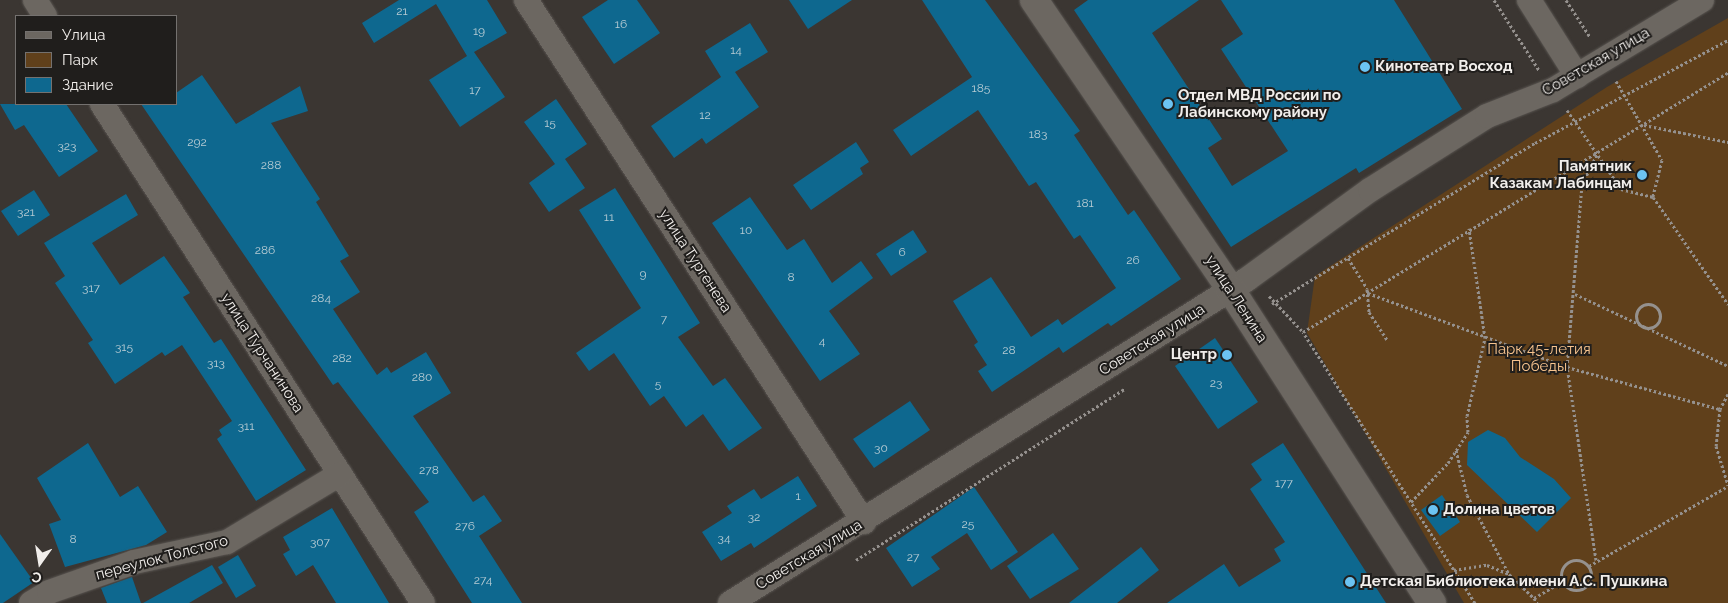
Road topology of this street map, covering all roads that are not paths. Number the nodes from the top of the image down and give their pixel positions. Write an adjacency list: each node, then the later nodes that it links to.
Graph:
1 (35, 0): 6 (street)
2 (526, 0): 11 (street, улица Тургенева)
3 (1034, 0): 9 (street, улица Ленина)
4 (1529, 0): 7 (street)
5 (1702, 0): 7 (street, Советская улица)
6 (44, 15)
7 (1578, 76): 9 (street, Советская улица)
8 (103, 105): 10 (street, улица Турчанинова)
9 (1231, 290): 11 (street, Советская улица); 15 (street, улица Ленина)
10 (340, 474): 12 (street, переулок Толстого); 13 (street, улица Турчанинова)
11 (864, 522): 14 (street, Советская улица)
12 (31, 603)
13 (423, 603)
14 (730, 603)
15 (1432, 603)

